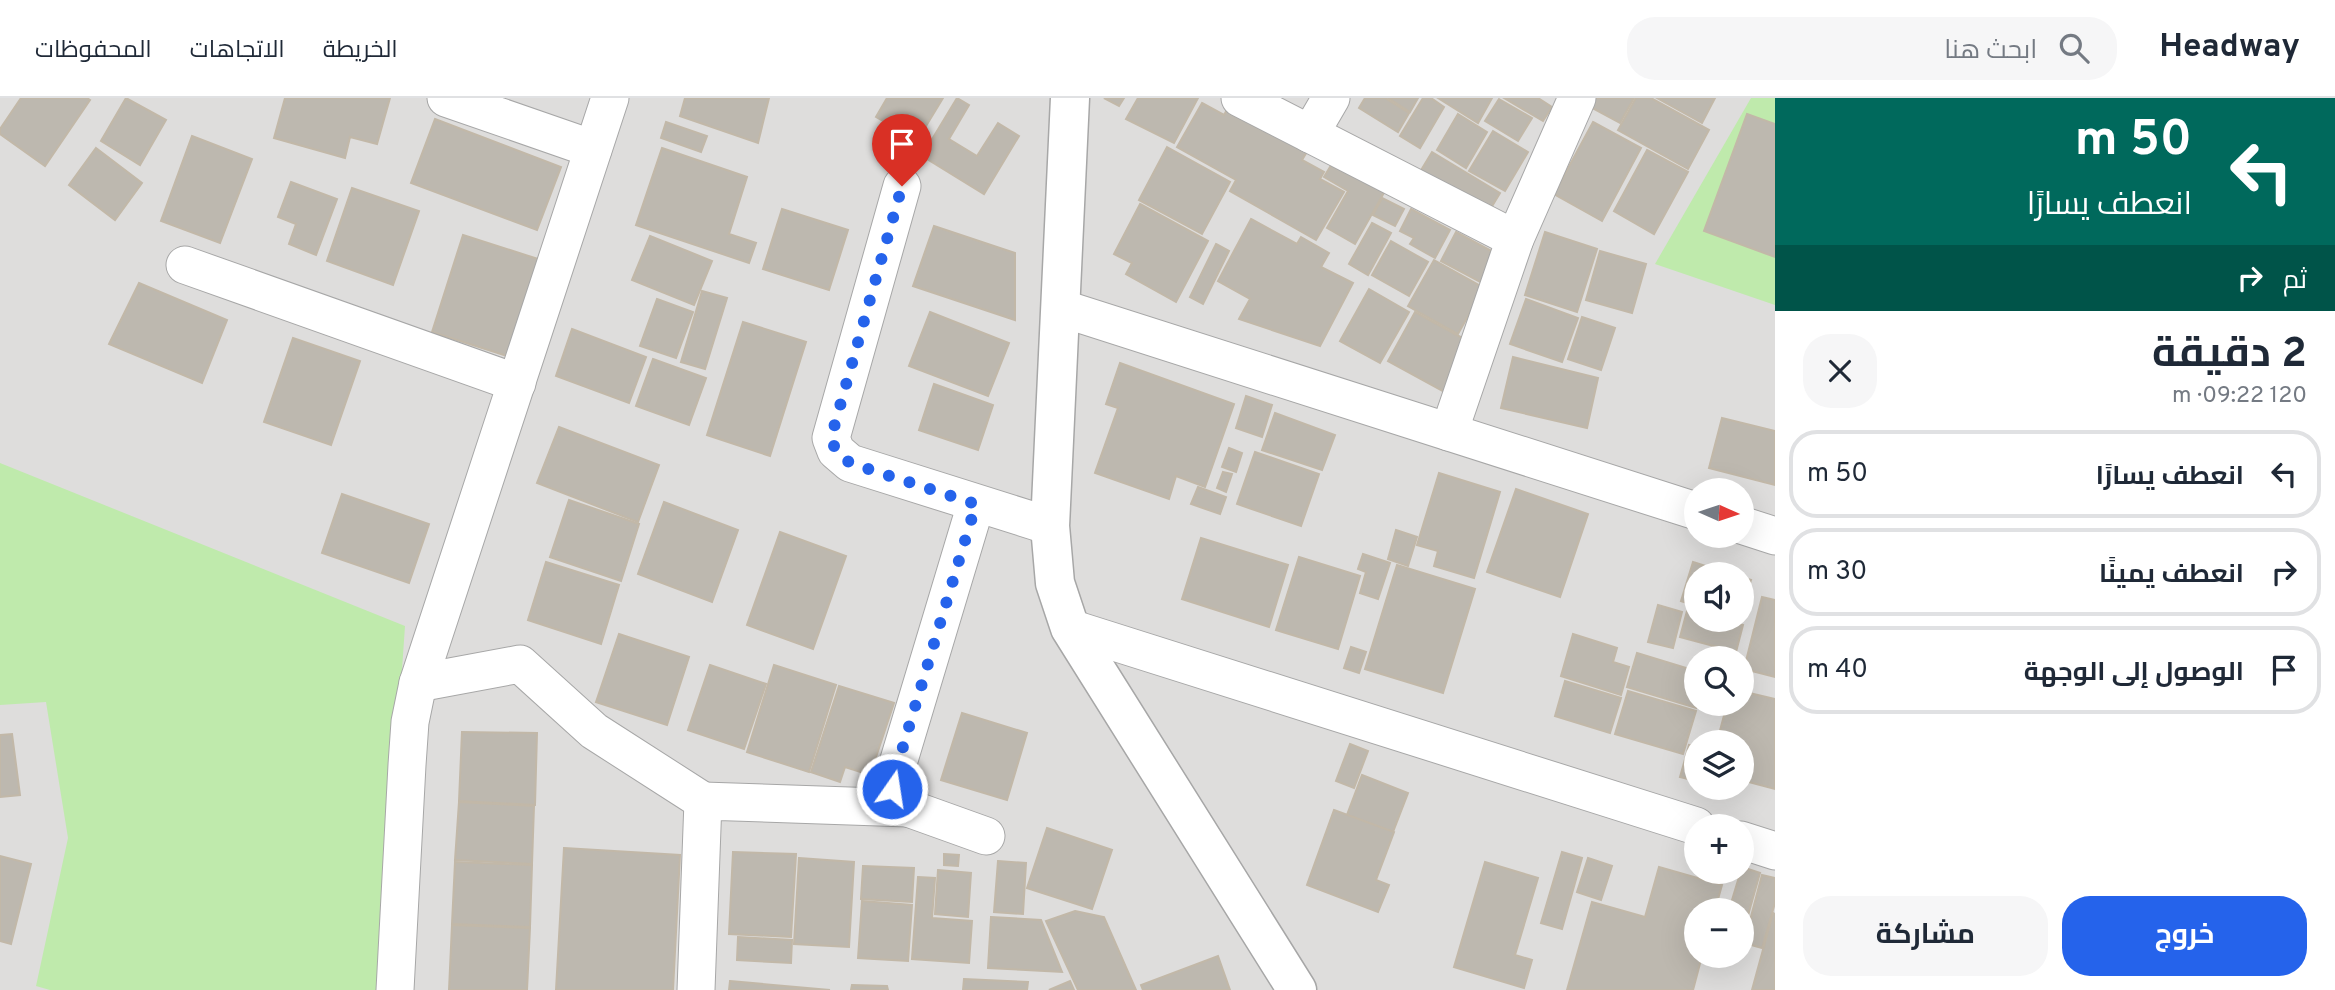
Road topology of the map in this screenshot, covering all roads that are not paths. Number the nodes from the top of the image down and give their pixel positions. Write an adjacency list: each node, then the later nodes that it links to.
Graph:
1 (446, 98): 8 (street)
2 (610, 98): 8 (street)
3 (1070, 98): 12 (street)
4 (1240, 98): 7 (street)
5 (1331, 98): 7 (street)
6 (1577, 98): 10 (street)
7 (1310, 134): 10 (street)
8 (593, 149): 13 (street)
9 (902, 186): 15 (street)
10 (1515, 239): 14 (street)
11 (185, 265): 13 (street)
12 (1061, 308): 14 (street); 17 (street)
13 (517, 383): 21 (street)
14 (1449, 432): 16 (street)
15 (976, 504): 17 (street); 23 (street)
16 (1684, 507)
17 (1050, 527): 20 (street)
18 (1754, 529): 19 (street)
19 (1775, 536)
20 (1070, 628): 24 (street); 30 (street)
21 (418, 683): 22 (street); 28 (street)
22 (704, 801): 23 (street); 29 (street)
23 (908, 808): 25 (street)
24 (1684, 822)
25 (986, 836)
26 (1754, 844): 27 (street)
27 (1775, 851)
28 (395, 990)
29 (696, 990)
30 (1297, 990)

